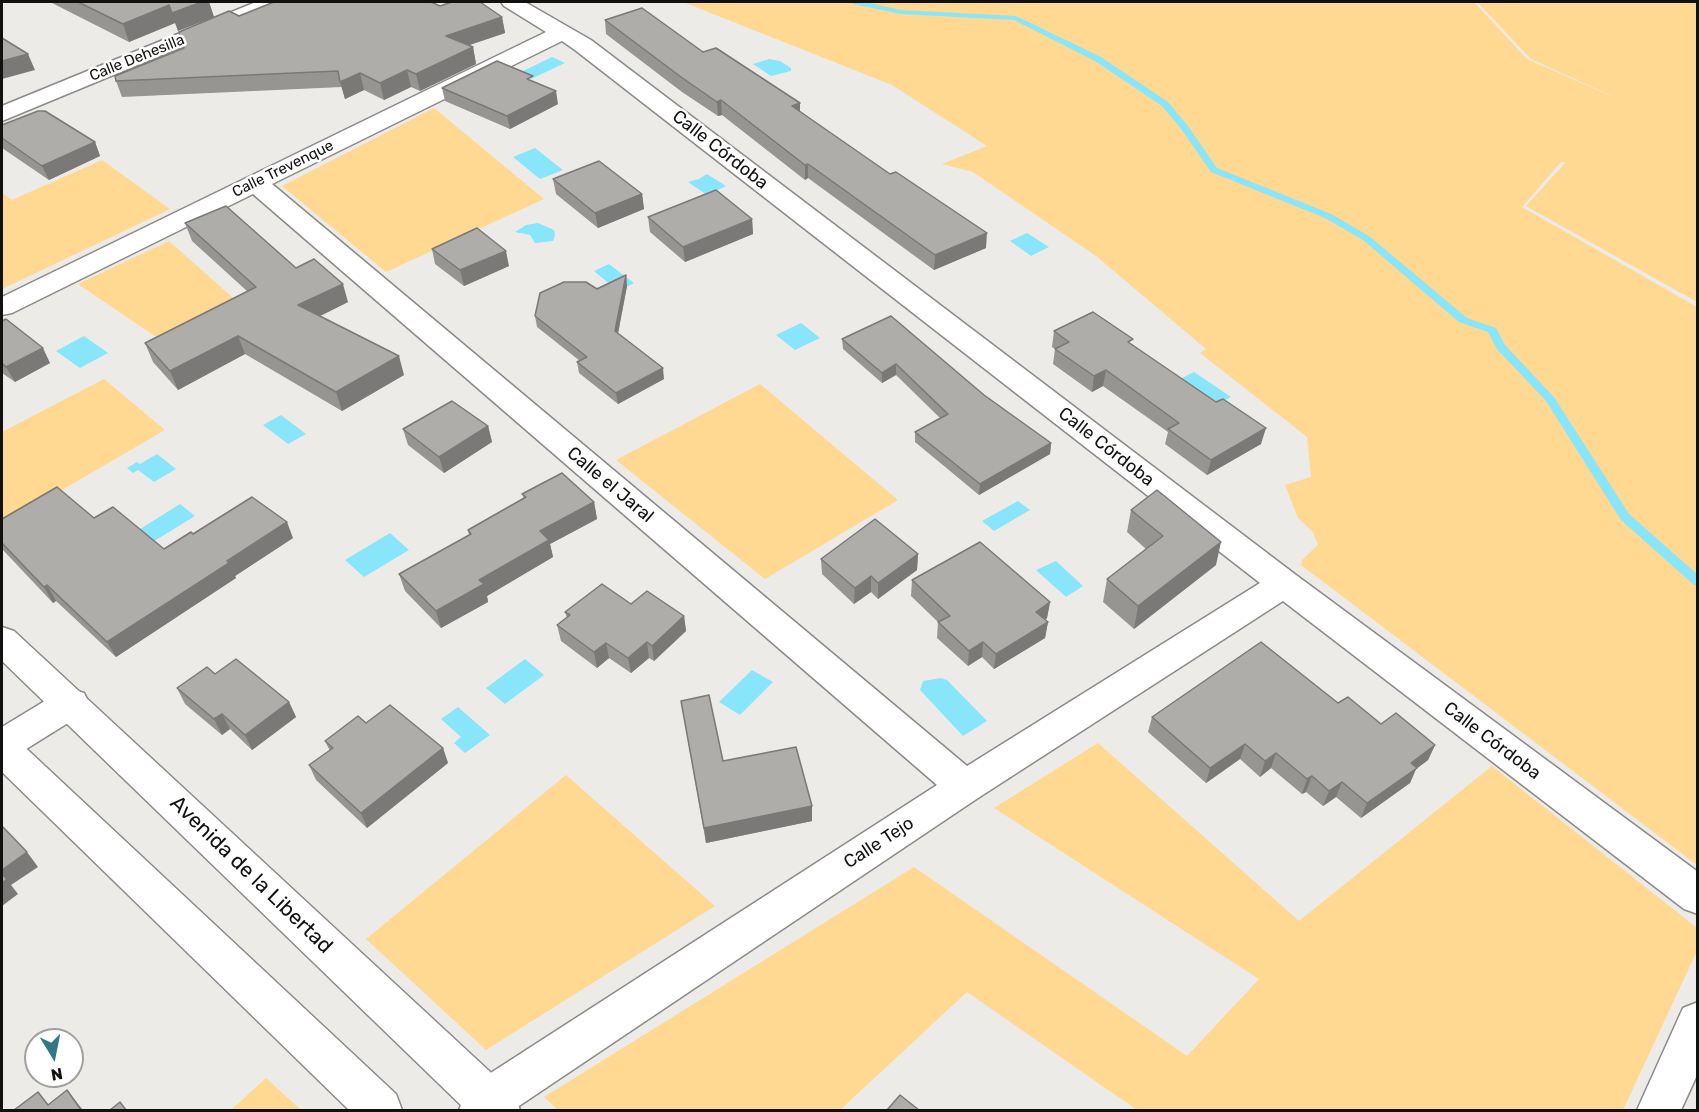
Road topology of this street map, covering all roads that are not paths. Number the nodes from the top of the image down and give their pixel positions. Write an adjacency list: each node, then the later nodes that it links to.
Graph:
1 (273, 2): 4 (street, Calle Dehesilla)
2 (511, 2): 3 (street, Calle Córdoba)
3 (564, 32): 5 (street, Calle Trevenque); 7 (street, Calle Córdoba)
4 (2, 114)
5 (255, 183): 6 (street, Calle Trevenque); 11 (street, Calle el Jaral)
6 (2, 307)
7 (1284, 584): 11 (street, Calle Tejo); 12 (street, Calle Córdoba)
8 (2, 640): 9 (street, Avenida de la Libertad)
9 (71, 703): 10 (street); 14 (street, Avenida de la Libertad)
10 (2, 747): 15 (street)
11 (966, 787): 14 (street, Calle Tejo)
12 (1698, 896)
13 (1698, 1022): 16 (street)
14 (489, 1107)
15 (380, 1110)
16 (1659, 1110)

